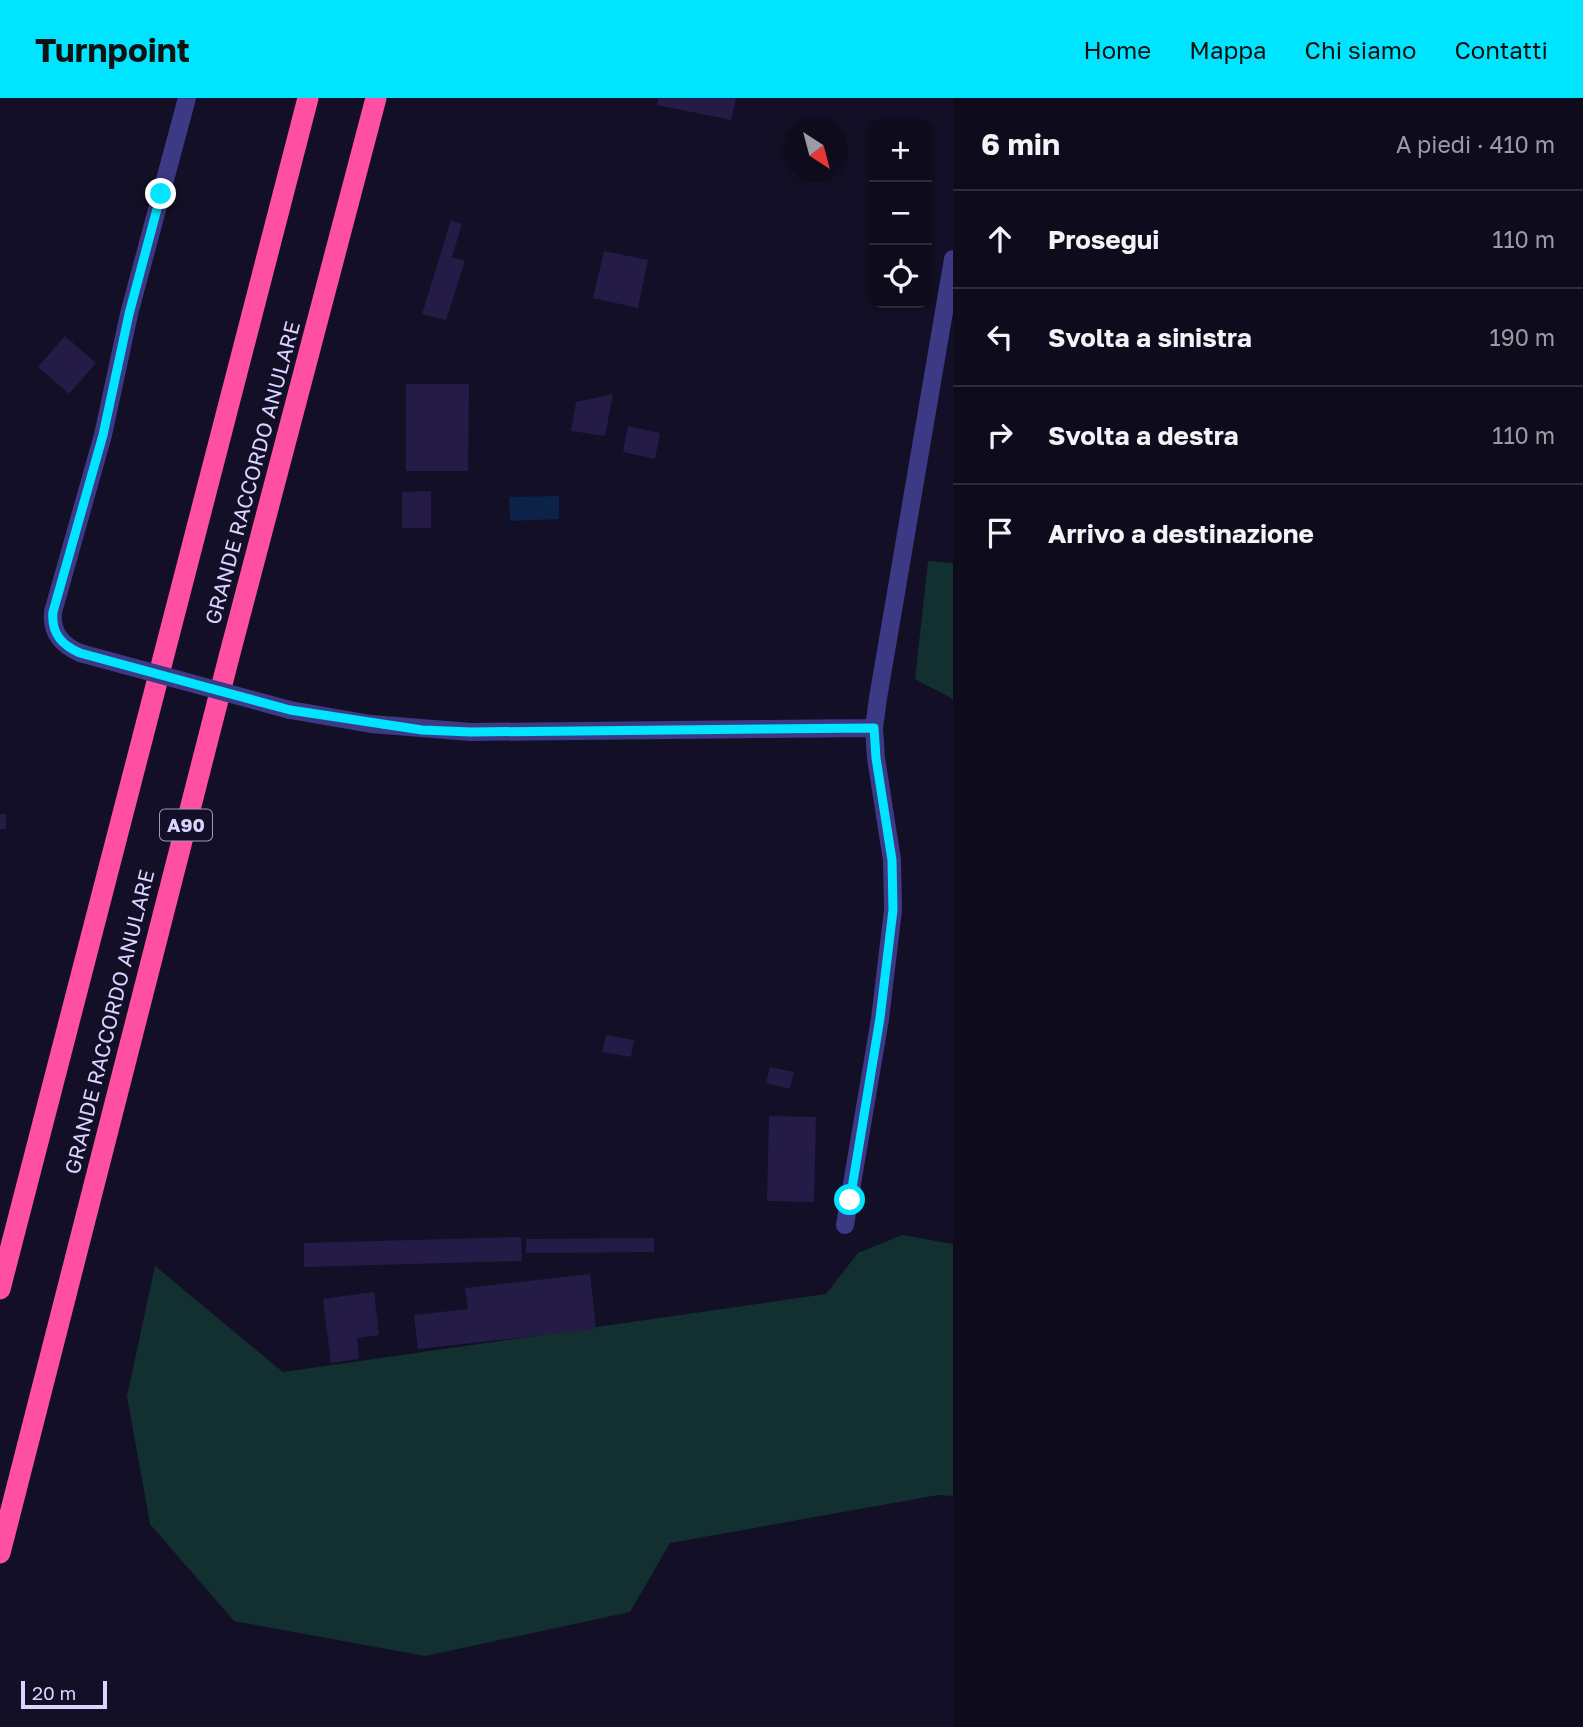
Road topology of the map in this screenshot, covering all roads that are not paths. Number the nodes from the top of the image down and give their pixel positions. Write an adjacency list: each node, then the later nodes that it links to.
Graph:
1 (187, 98): 5 (street, bridge)
2 (307, 98): 7 (highway, GRANDE RACCORDO ANULARE)
3 (376, 98): 8 (highway, GRANDE RACCORDO ANULARE / A90)
4 (953, 259): 5 (street)
5 (874, 728): 6 (street)
6 (845, 1226)
7 (0, 1289)
8 (0, 1553)

